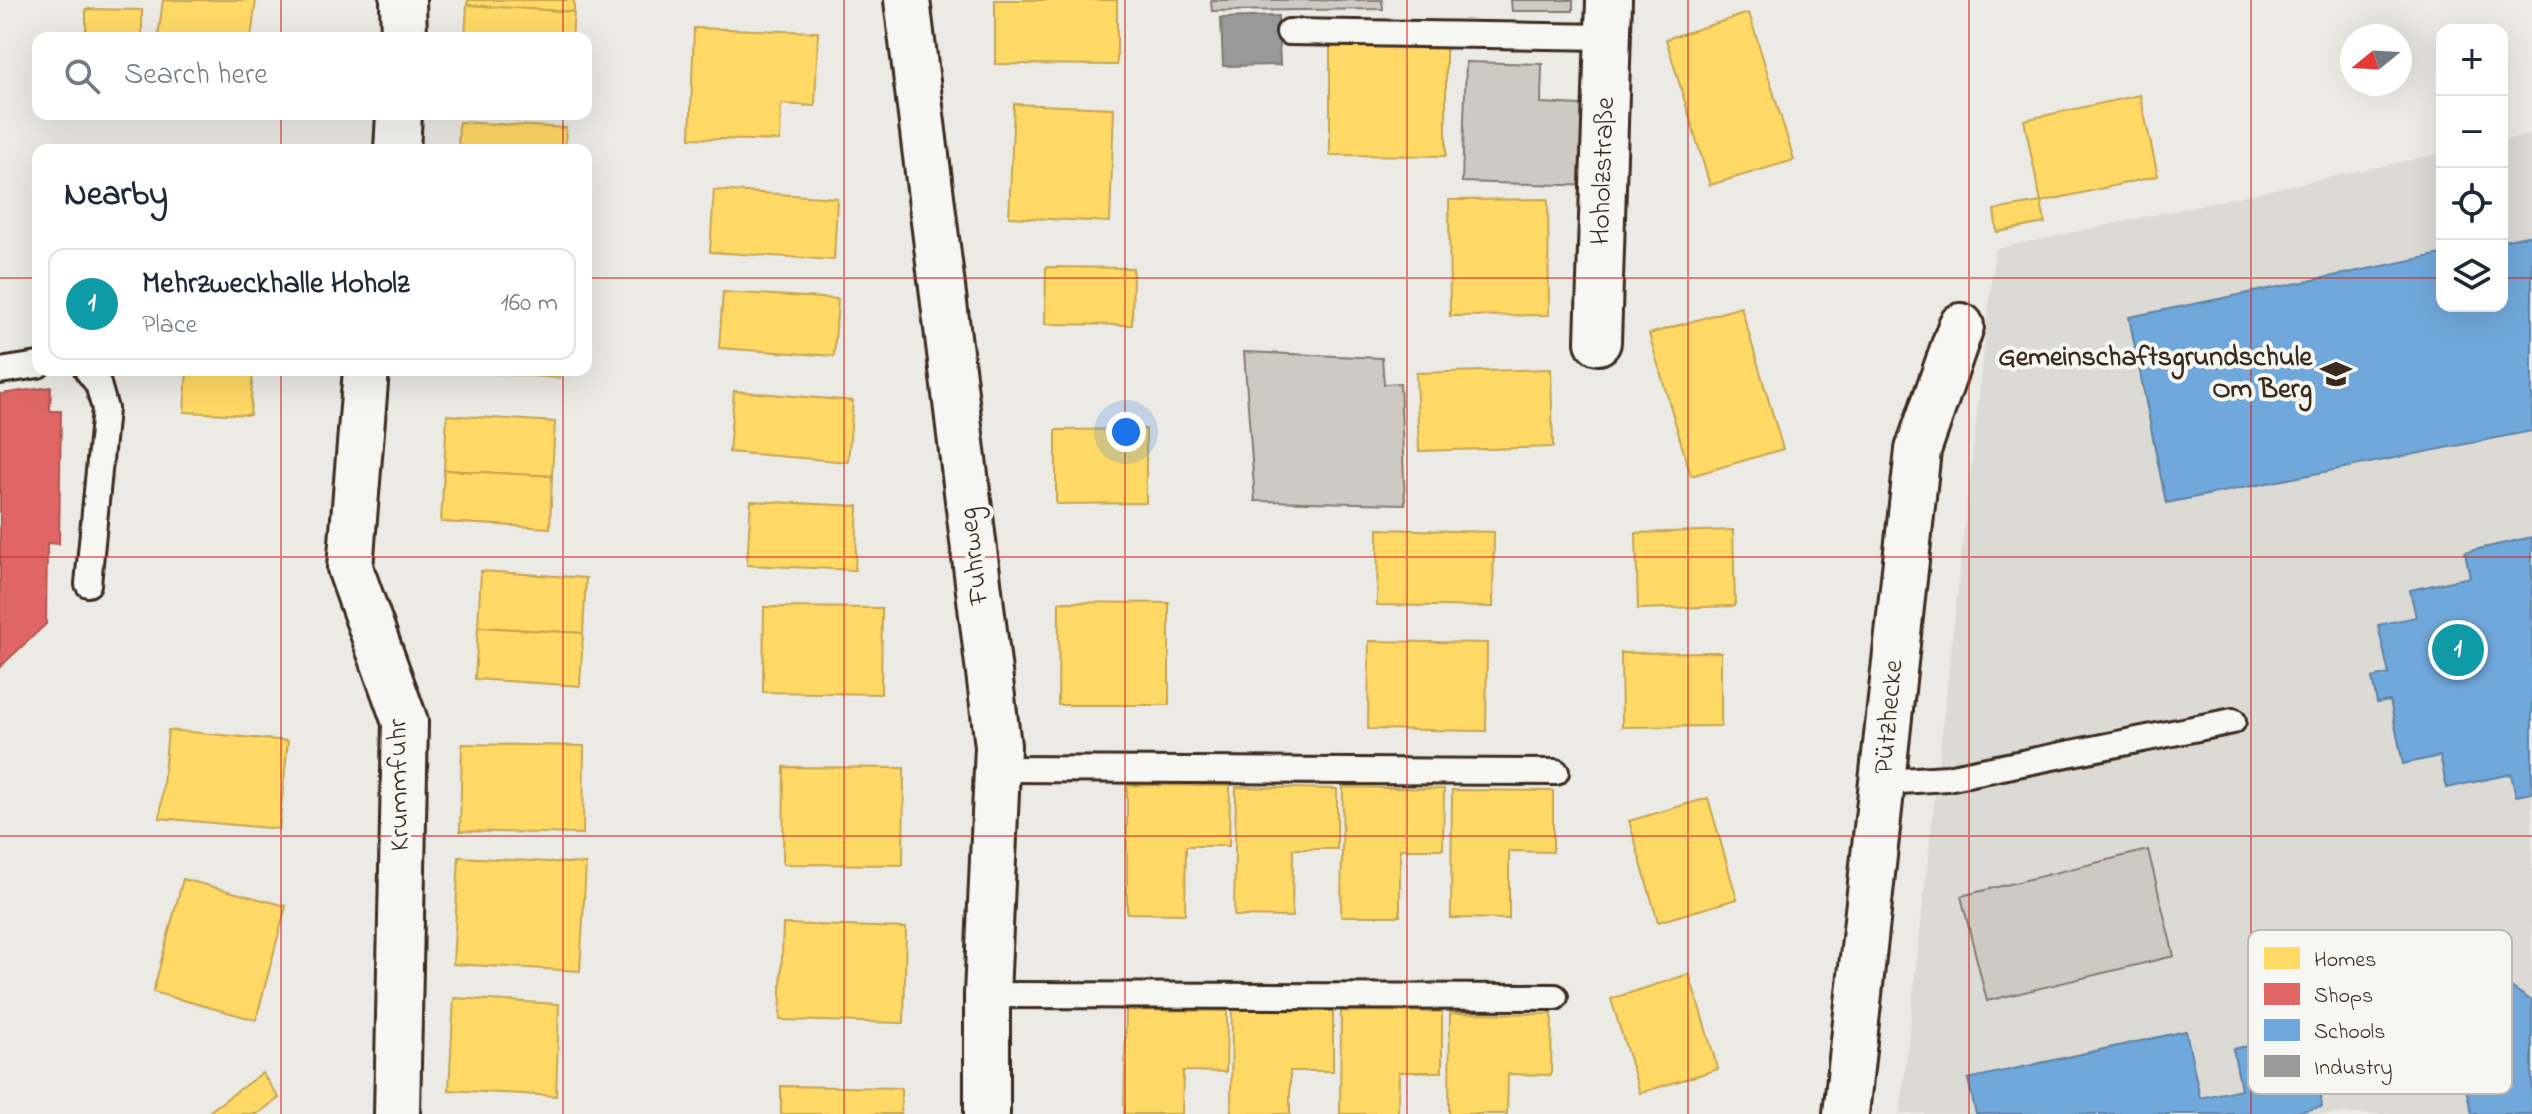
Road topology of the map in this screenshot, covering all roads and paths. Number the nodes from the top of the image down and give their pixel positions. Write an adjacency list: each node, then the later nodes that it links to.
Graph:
1 (403, 0): 4 (street)
2 (907, 0): 16 (street, Fuhrweg)
3 (1608, 18): 5 (lane); 9 (street, Hoholzstraße)
4 (404, 32)
5 (1289, 32)
6 (399, 120): 7 (street)
7 (397, 144)
8 (1961, 326): 18 (street, Pützhecke)
9 (1598, 342)
10 (32, 366): 11 (lane)
11 (0, 371)
12 (92, 376): 14 (lane)
13 (366, 376): 21 (street, Krummfuhr)
14 (88, 584)
15 (2233, 721): 18 (lane)
16 (996, 769): 17 (lane); 19 (street, Fuhrweg)
17 (1556, 772)
18 (1885, 782): 23 (street, Pützhecke)
19 (987, 995): 20 (lane); 22 (street, Fuhrweg)
20 (1555, 997)
21 (397, 1114)
22 (987, 1114)
23 (1846, 1114)

